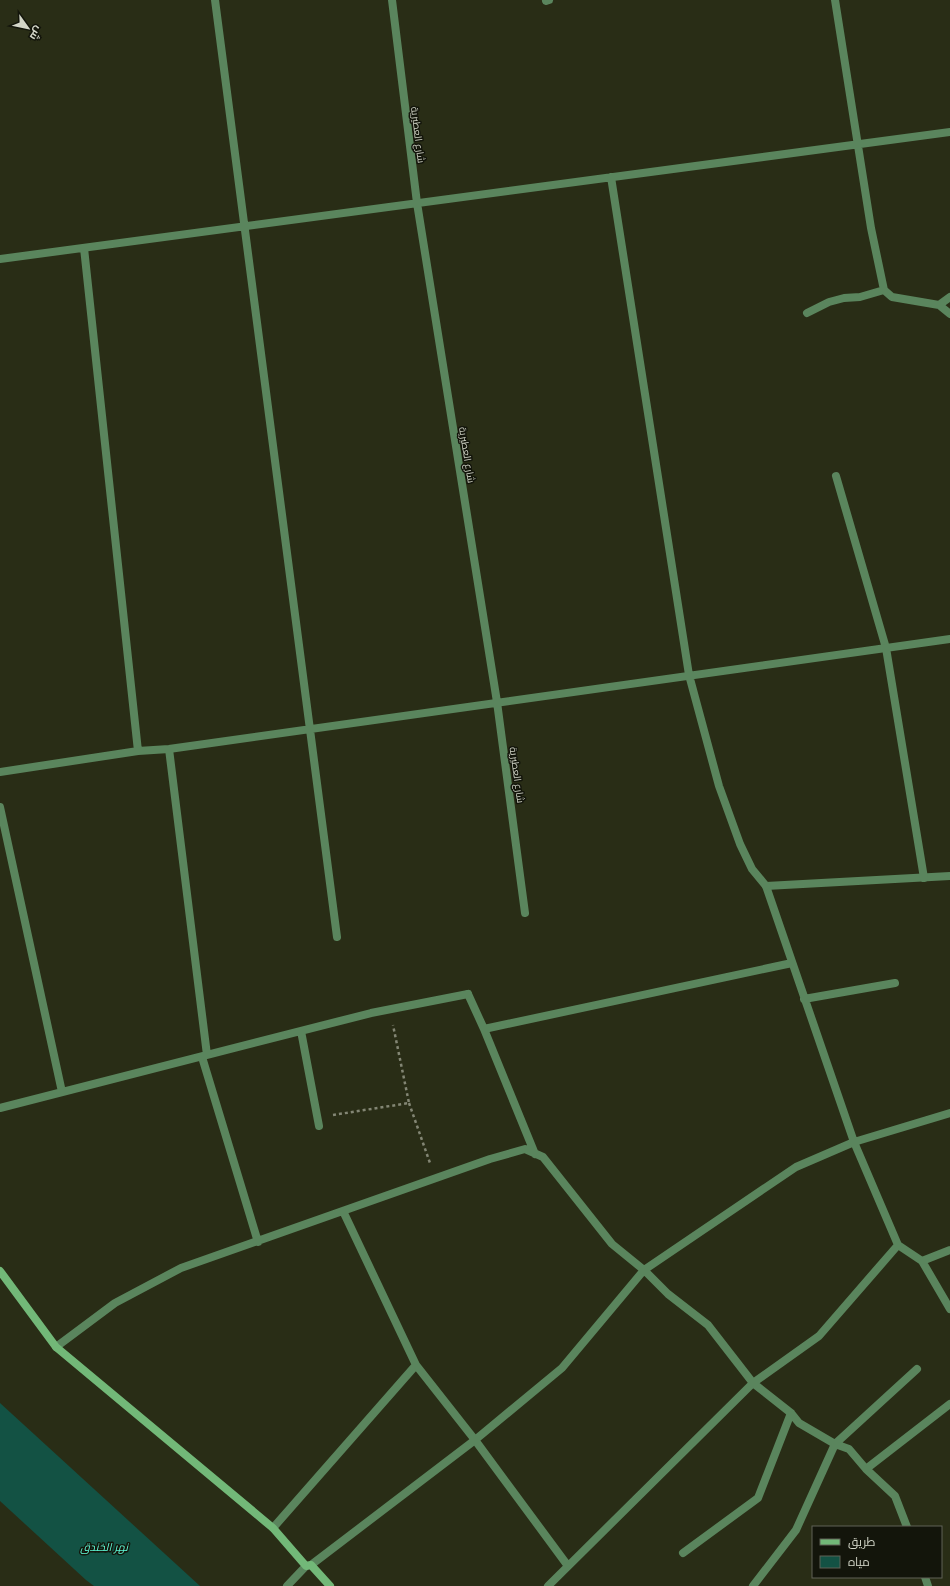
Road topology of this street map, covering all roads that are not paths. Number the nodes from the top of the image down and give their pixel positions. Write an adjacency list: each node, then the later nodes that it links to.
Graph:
1 (215, 0): 8 (street)
2 (392, 0): 7 (street, شارع العطيرية)
3 (835, 0): 5 (street)
4 (950, 132): 5 (street)
5 (857, 144): 6 (street); 11 (street)
6 (611, 177): 7 (street); 19 (street)
7 (417, 203): 8 (street); 20 (street, شارع العطيرية)
8 (244, 226): 9 (street); 21 (street)
9 (84, 248): 10 (street); 23 (street)
10 (0, 259)
11 (884, 290): 13 (street); 14 (street)
12 (950, 297): 13 (street)
13 (939, 306): 15 (street)
14 (807, 313)
15 (950, 314)
16 (836, 476): 18 (street)
17 (950, 639): 18 (street)
18 (886, 648): 19 (street); 27 (street)
19 (689, 675): 20 (street); 28 (street)
20 (496, 702): 21 (street); 29 (street, شارع العطيرية)
21 (310, 729): 22 (street); 30 (street)
22 (169, 748): 23 (street); 36 (street)
23 (138, 751): 24 (street)
24 (0, 772)
25 (0, 807): 37 (street)
26 (950, 876): 27 (street)
27 (924, 878): 28 (street)
28 (766, 886): 31 (street)
29 (525, 913)
30 (337, 937)
31 (792, 963): 33 (street); 34 (street)
32 (895, 983): 33 (street)
33 (804, 998): 41 (street)
34 (484, 1029): 35 (street); 42 (street)
35 (301, 1031): 36 (street); 40 (street)
36 (204, 1056): 37 (street); 44 (street)
37 (62, 1092): 38 (street)
38 (0, 1108)
39 (950, 1113): 41 (street)
40 (318, 1122)
41 (854, 1142): 45 (street); 48 (street)
42 (536, 1154): 43 (street); 48 (street)
43 (343, 1211): 44 (street); 52 (street)
44 (258, 1242): 51 (street)
45 (898, 1245): 47 (street); 54 (street)
46 (950, 1250): 47 (street)
47 (922, 1261): 50 (street)
48 (644, 1270): 54 (street); 57 (street)
49 (0, 1271): 51 (main road)
50 (950, 1309)
51 (56, 1347): 61 (main road)
52 (416, 1365): 57 (street); 61 (street)
53 (917, 1369): 58 (street)
54 (753, 1383): 56 (street); 64 (street)
55 (950, 1404): 59 (street)
56 (790, 1413): 58 (street); 62 (street)
57 (475, 1440): 63 (street); 64 (street)
58 (835, 1444): 59 (street); 68 (street)
59 (866, 1469): 60 (street)
60 (908, 1526)
61 (273, 1528): 63 (main road)
62 (683, 1553)
63 (309, 1565): 65 (street); 66 (main road)
64 (568, 1566): 67 (street)
65 (287, 1586)
66 (330, 1586)
67 (548, 1586)
68 (753, 1586)

